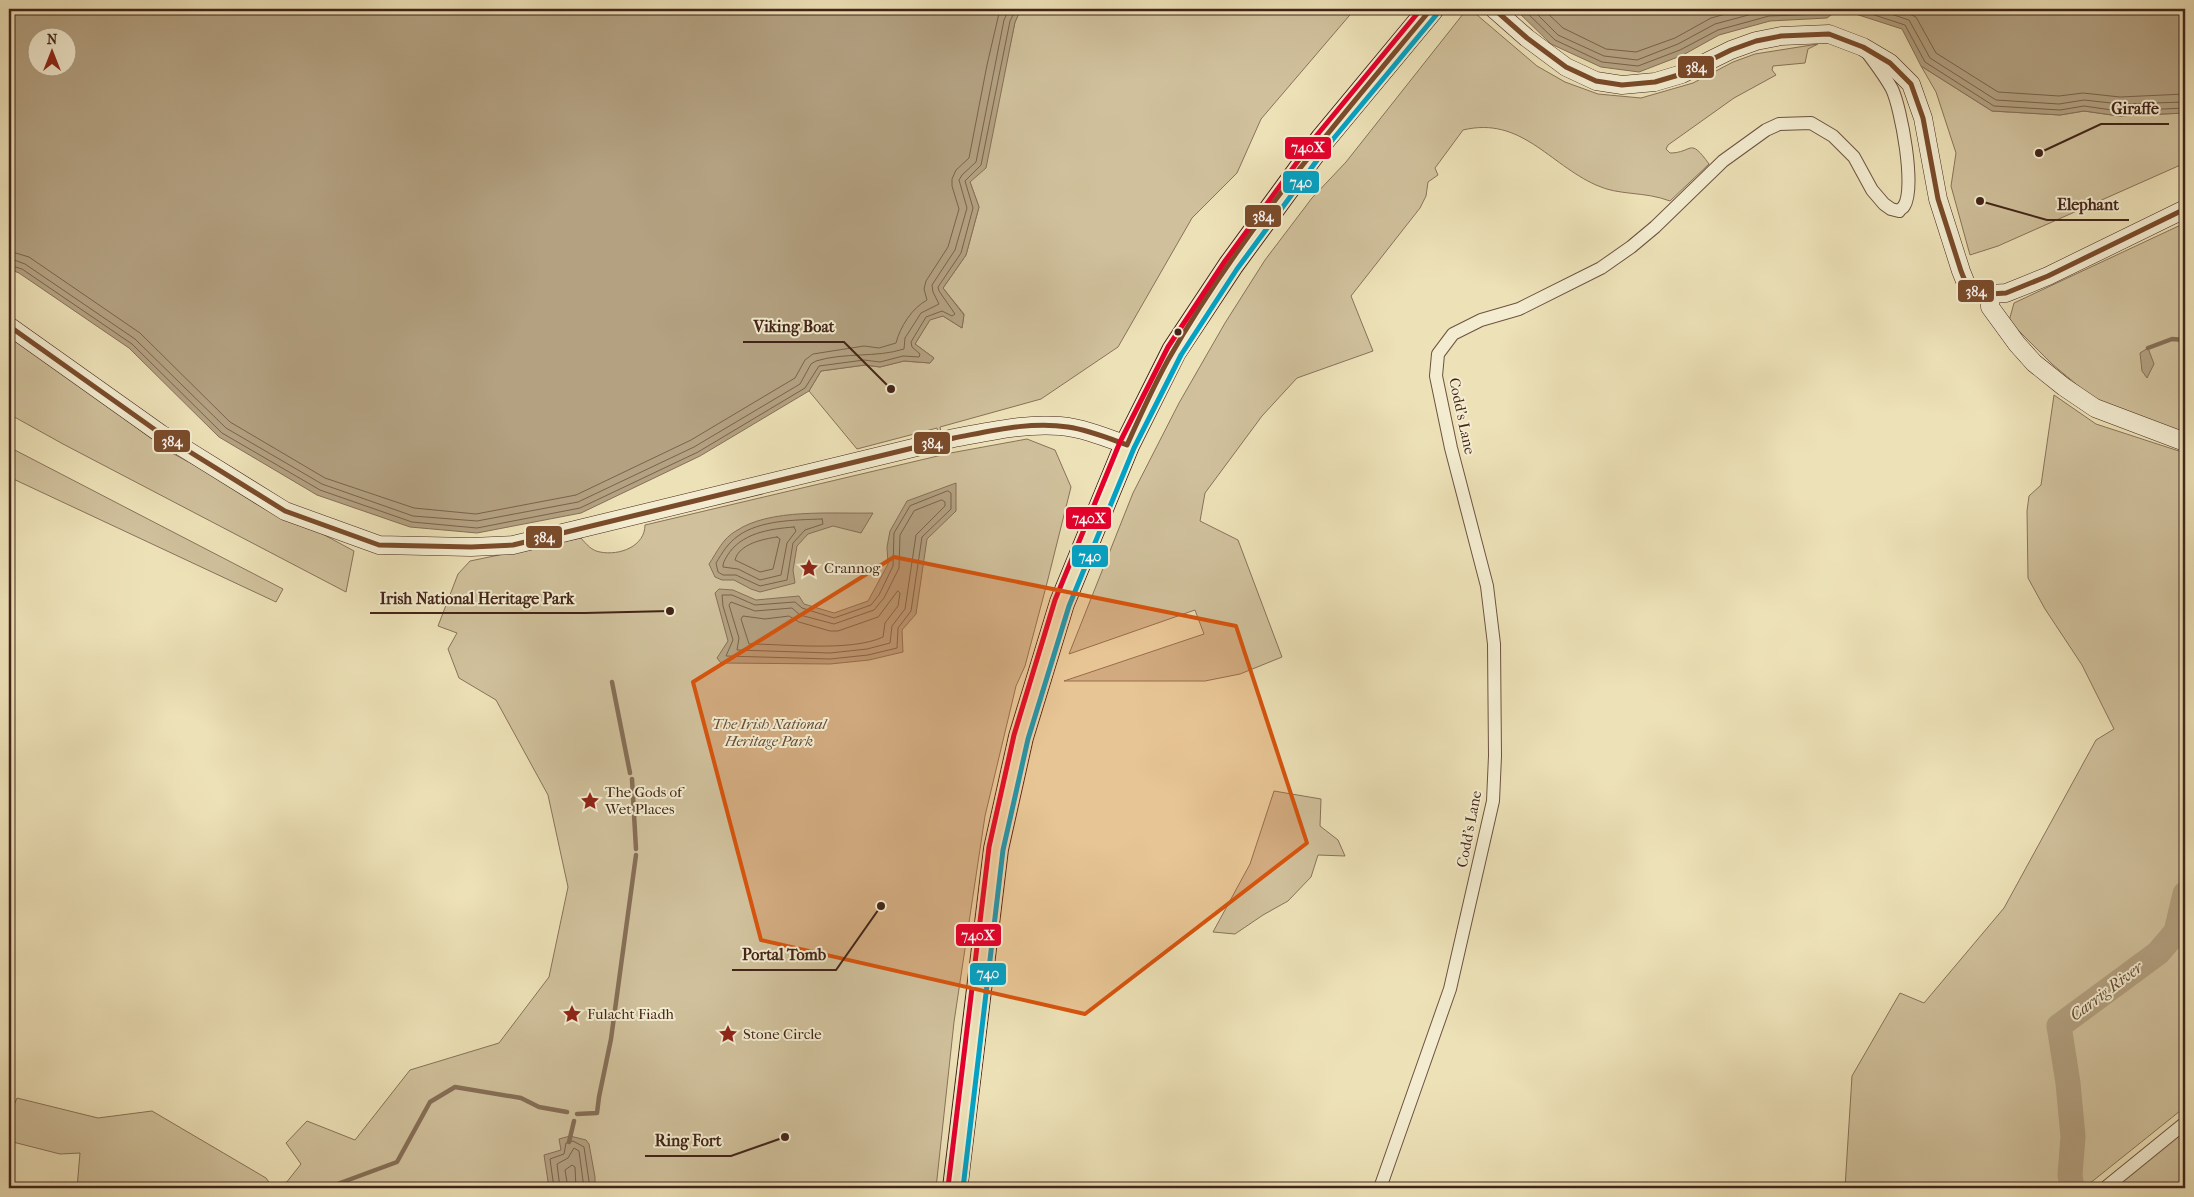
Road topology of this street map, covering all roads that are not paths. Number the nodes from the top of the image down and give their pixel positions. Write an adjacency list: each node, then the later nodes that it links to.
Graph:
1 (1431, 9): 8 (highway)
2 (1494, 9): 3 (main road)
3 (1863, 47): 5 (main road); 11 (street, Codd's Lane)
4 (2185, 209): 5 (main road)
5 (1990, 294): 7 (main road)
6 (9, 326): 8 (main road)
7 (2185, 442)
8 (1127, 445): 10 (highway)
9 (2185, 1123): 12 (street)
10 (955, 1188)
11 (1380, 1188)
12 (2105, 1188)

